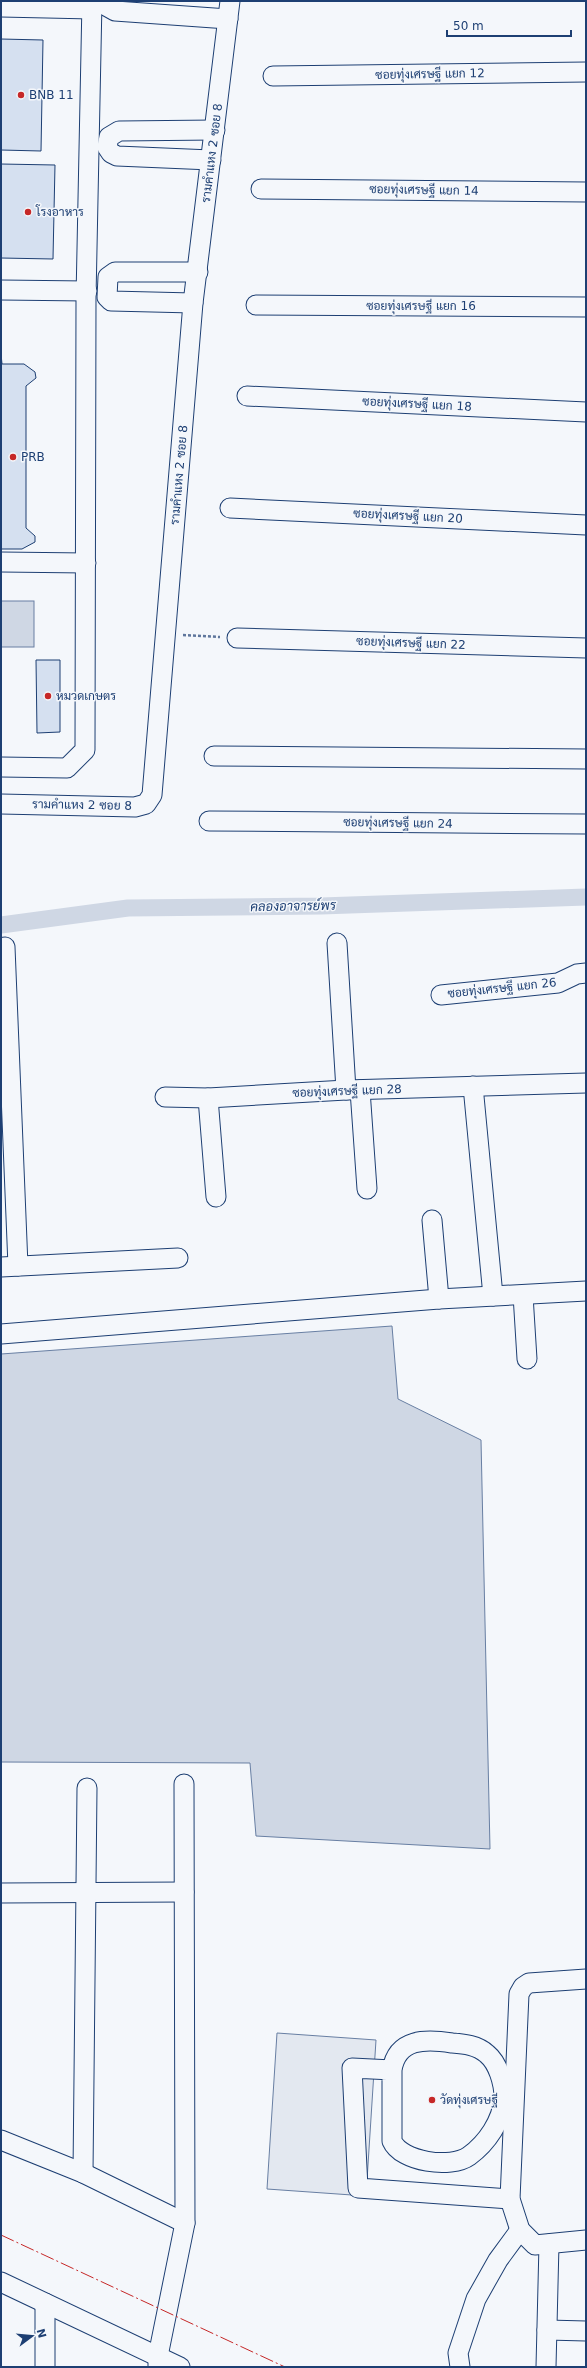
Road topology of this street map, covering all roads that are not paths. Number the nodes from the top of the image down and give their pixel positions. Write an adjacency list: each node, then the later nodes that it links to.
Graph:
1 (97, 4): 2 (street); 3 (street); 12 (street)
2 (1, 7)
3 (229, 10): 6 (street, รามคำแหง 2 ซอย 8)
4 (586, 72): 5 (street, ซอยทุ่งเศรษฐี แยก 12)
5 (273, 76)
6 (215, 130): 7 (street, รามคำแหง 2 ซอย 8); 7 (street)
7 (211, 160): 10 (street, รามคำแหง 2 ซอย 8)
8 (262, 189): 9 (street, ซอยทุ่งเศรษฐี แยก 14)
9 (586, 192)
10 (198, 272): 13 (street, รามคำแหง 2 ซอย 8); 13 (street)
11 (1, 290): 12 (street)
12 (87, 291): 21 (street)
13 (193, 303): 27 (street, รามคำแหง 2 ซอย 8)
14 (256, 305): 15 (street, ซอยทุ่งเศรษฐี แยก 16)
15 (586, 307)
16 (247, 396): 17 (street, ซอยทุ่งเศรษฐี แยก 18)
17 (586, 412)
18 (230, 508): 19 (street, ซอยทุ่งเศรษฐี แยก 20)
19 (586, 525)
20 (1, 562): 21 (street)
21 (86, 563): 26 (street)
22 (236, 638): 23 (street, ซอยทุ่งเศรษฐี แยก 22)
23 (586, 648)
24 (214, 756): 25 (street)
25 (586, 758)
26 (1, 767)
27 (1, 804)
28 (209, 821): 29 (street, ซอยทุ่งเศรษฐี แยก 24)
29 (586, 824)
30 (337, 943): 36 (street)
31 (1, 948): 43 (street)
32 (586, 973): 33 (street, ซอยทุ่งเศรษฐี แยก 26)
33 (441, 995)
34 (586, 1083): 35 (street, ซอยทุ่งเศรษฐี แยก 28)
35 (473, 1086): 36 (street, ซอยทุ่งเศรษฐี แยก 28); 46 (street)
36 (353, 1090): 38 (street, ซอยทุ่งเศรษฐี แยก 28); 39 (street)
37 (165, 1097): 38 (street, ซอยทุ่งเศรษฐี แยก 28)
38 (208, 1098): 40 (street)
39 (367, 1189)
40 (216, 1197)
41 (432, 1220): 47 (street)
42 (178, 1258): 43 (street)
43 (10, 1266)
44 (586, 1291): 45 (street)
45 (522, 1295): 46 (street); 49 (street)
46 (493, 1296): 47 (street)
47 (439, 1300): 48 (street)
48 (1, 1334)
49 (527, 1359)
50 (184, 1784): 53 (street)
51 (87, 1788): 52 (street)
52 (86, 1892): 53 (street); 54 (street); 58 (street)
53 (184, 1892): 60 (street)
54 (1, 1893)
55 (586, 1979): 59 (street)
56 (392, 2070): 56 (street); 59 (street)
57 (1, 2140): 58 (street)
58 (83, 2173): 60 (street)
59 (510, 2199): 61 (street)
60 (185, 2223): 68 (street)
61 (520, 2230): 63 (street); 71 (street)
62 (586, 2240): 63 (street)
63 (548, 2244): 66 (street)
64 (1, 2282): 65 (street)
65 (45, 2303): 68 (street); 69 (street)
66 (547, 2330): 67 (street); 72 (street)
67 (586, 2331)
68 (158, 2362): 70 (street)
69 (45, 2367)
70 (180, 2367)
71 (460, 2367)
72 (546, 2367)

